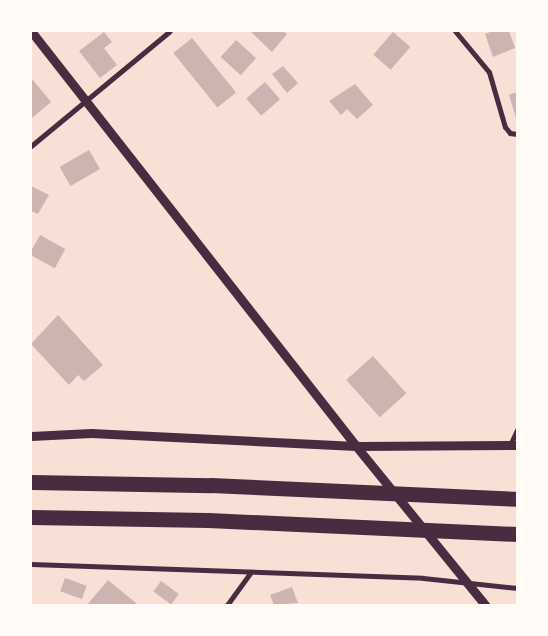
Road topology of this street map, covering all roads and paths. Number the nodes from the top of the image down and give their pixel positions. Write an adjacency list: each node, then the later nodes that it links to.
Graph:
1 (31, 31): 4 (street)
2 (170, 31): 4 (street)
3 (455, 31): 5 (street)
4 (86, 101): 6 (street); 10 (street)
5 (517, 134)
6 (31, 146)
7 (517, 430): 9 (street)
8 (31, 436): 10 (street)
9 (513, 445): 10 (street)
10 (356, 446): 17 (street)
11 (31, 482): 12 (highway)
12 (517, 499)
13 (31, 517): 14 (highway)
14 (517, 534)
15 (31, 564): 16 (street)
16 (250, 572): 17 (street); 19 (street)
17 (470, 585): 18 (street); 20 (street)
18 (517, 588)
19 (227, 605)
20 (485, 605)

